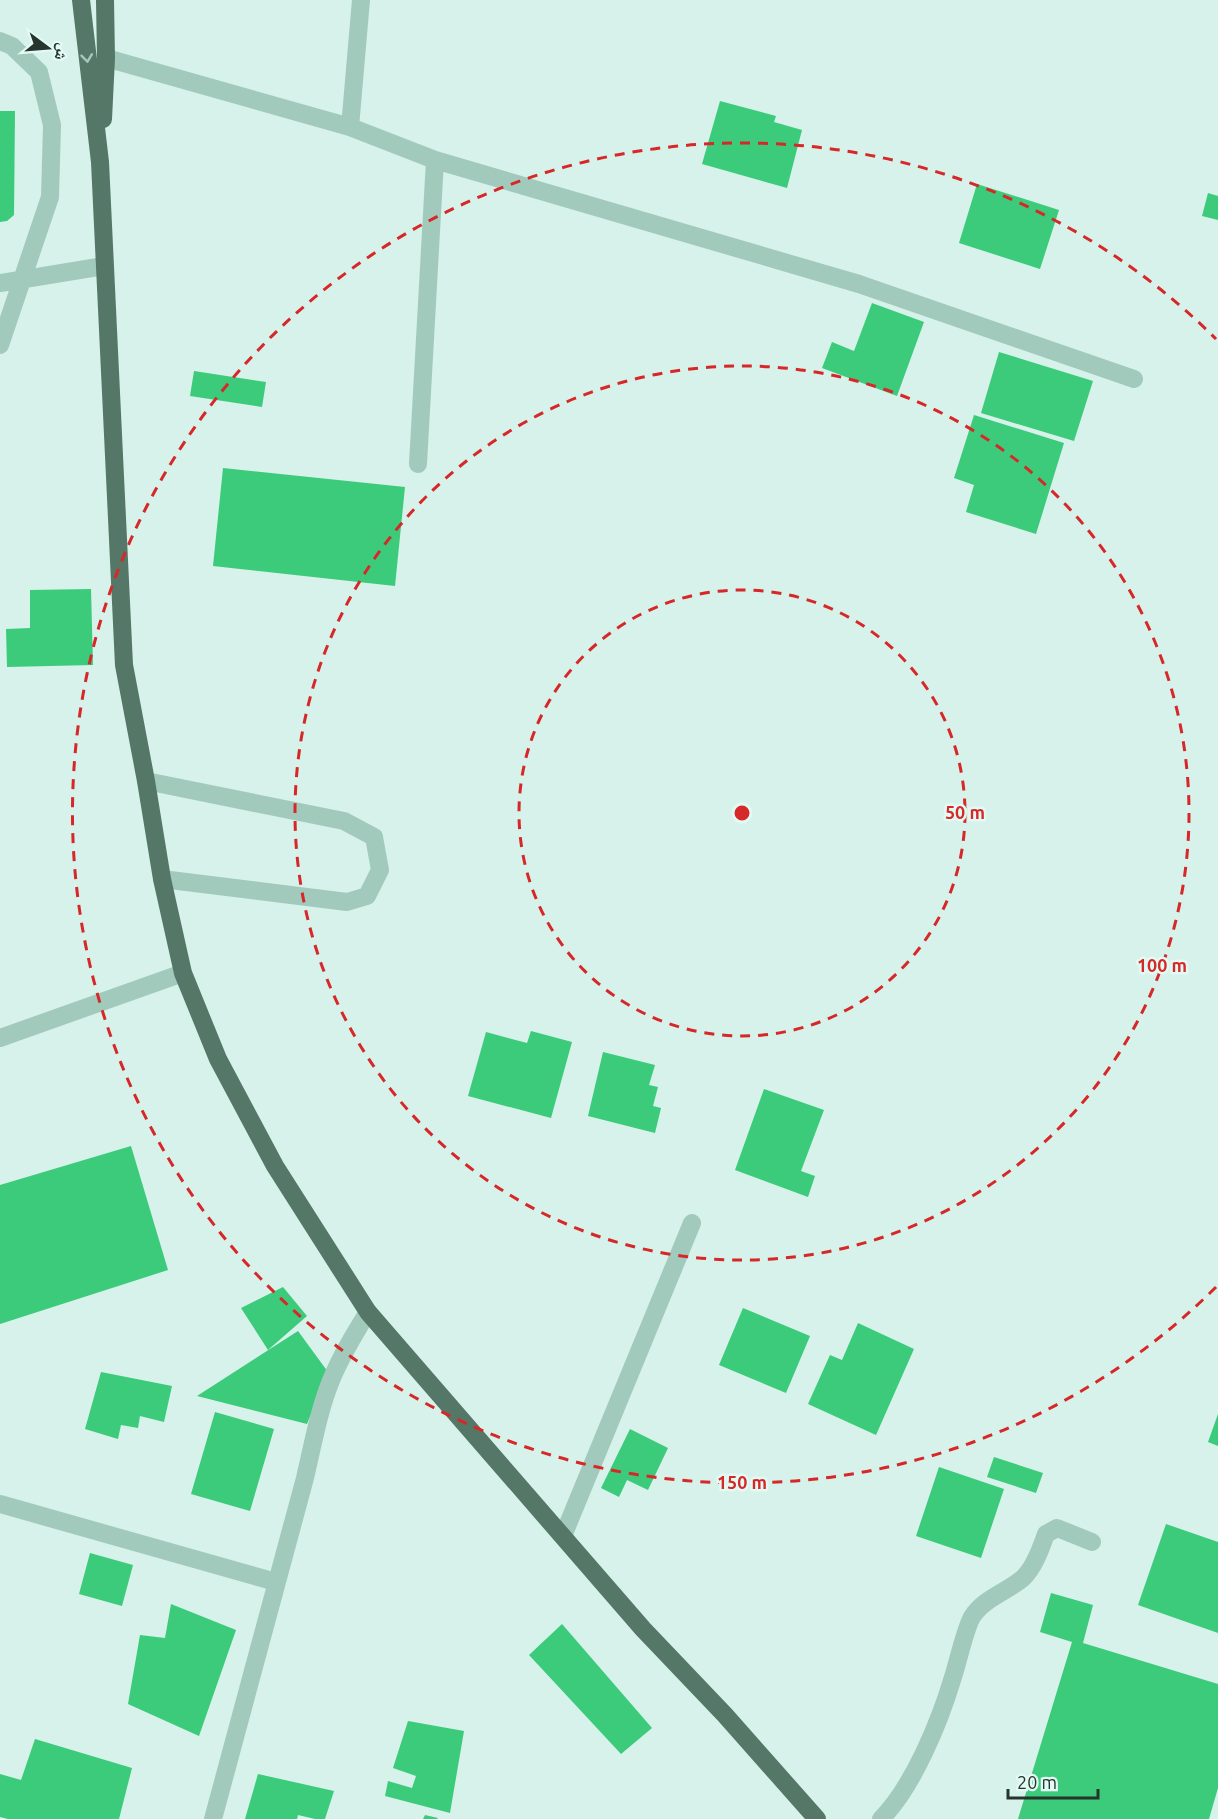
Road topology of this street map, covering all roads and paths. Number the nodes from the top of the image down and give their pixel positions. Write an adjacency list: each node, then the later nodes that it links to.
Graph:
1 (81, 0): 8 (main road, one-way to 8)
2 (105, 0): 5 (main road)
3 (361, 0): 6 (street)
4 (0, 41): 10 (street)
5 (106, 58): 6 (street); 8 (main road)
6 (350, 127): 7 (street)
7 (435, 160): 13 (street); 14 (street)
8 (100, 162): 9 (main road)
9 (104, 266): 10 (street); 15 (main road)
10 (22, 280): 11 (street); 12 (street)
11 (0, 283)
12 (0, 345)
13 (1134, 379)
14 (418, 464)
15 (146, 781): 16 (main road); 16 (street)
16 (162, 879): 17 (main road)
17 (183, 973): 18 (street); 20 (main road)
18 (0, 1038)
19 (692, 1223): 22 (street)
20 (368, 1312): 22 (main road); 24 (street)
21 (0, 1504): 24 (street)
22 (563, 1536): 26 (main road)
23 (1092, 1542): 27 (street)
24 (276, 1582): 25 (street)
25 (213, 1819)
26 (817, 1819)
27 (881, 1819)

